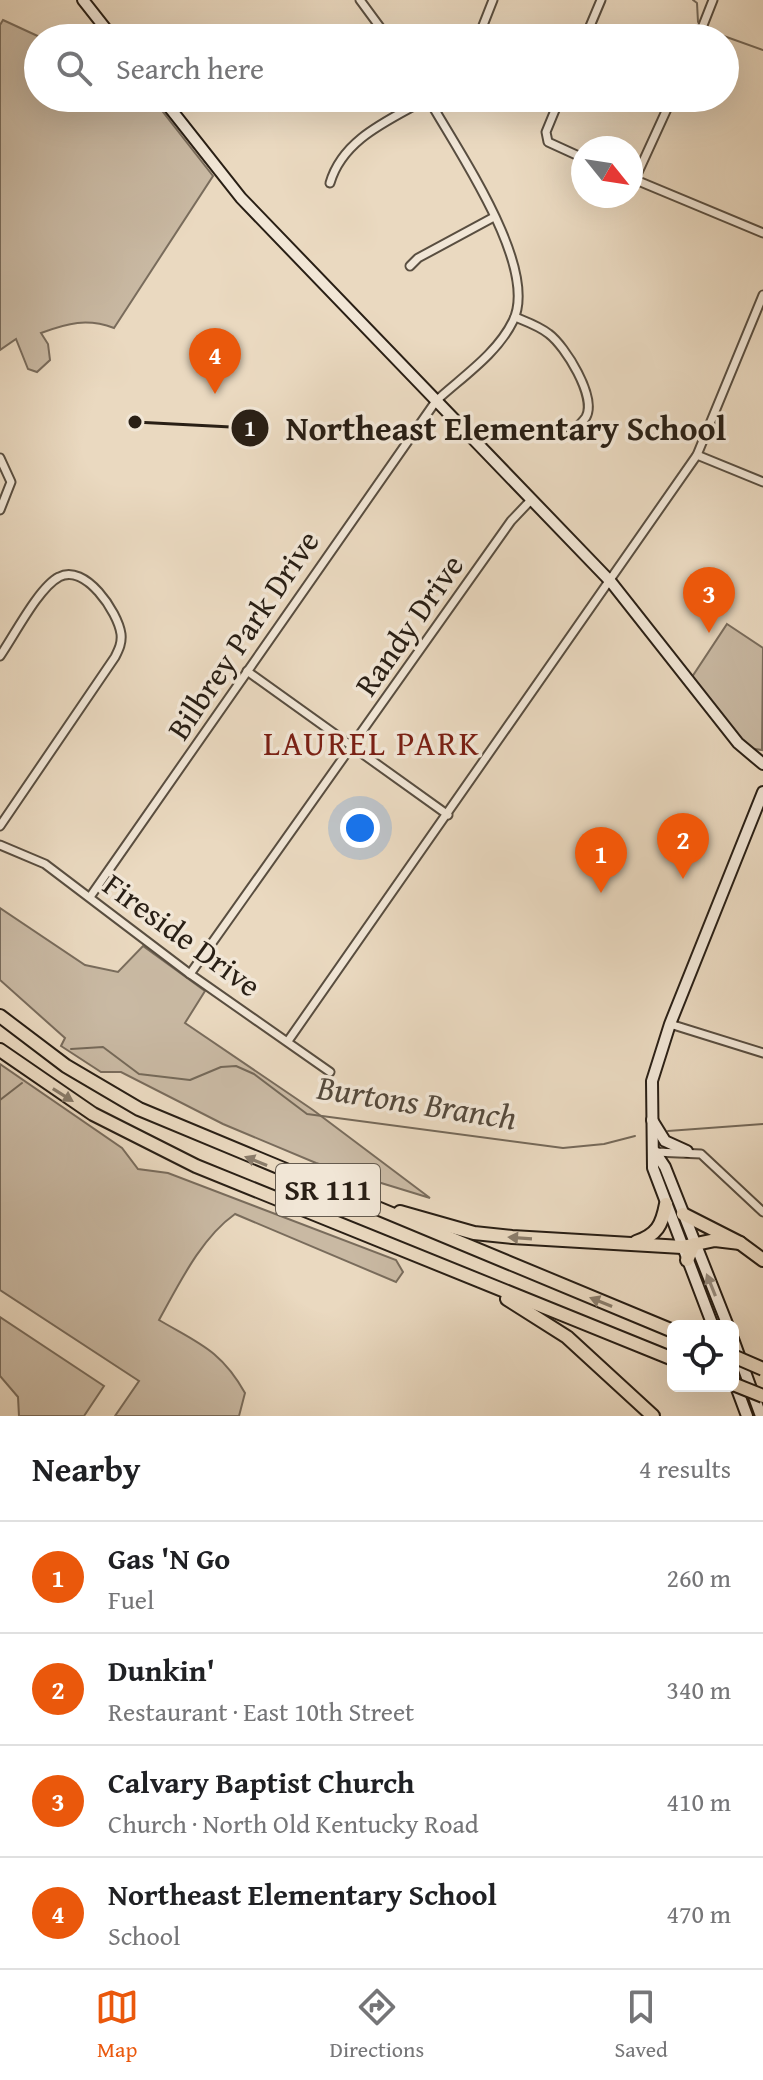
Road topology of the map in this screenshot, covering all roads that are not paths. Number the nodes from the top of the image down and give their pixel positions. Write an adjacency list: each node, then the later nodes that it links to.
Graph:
1 (83, 0): 6 (street)
2 (360, 0): 7 (street)
3 (493, 0): 8 (street)
4 (601, 0): 9 (street)
5 (713, 0): 10 (street)
6 (102, 24)
7 (378, 24)
8 (484, 24)
9 (591, 24)
10 (704, 24)
11 (173, 112): 25 (street)
12 (406, 112): 19 (street)
13 (436, 112): 20 (street)
14 (554, 112): 16 (street)
15 (665, 112): 17 (street)
16 (571, 153)
17 (643, 157)
18 (643, 182): 21 (street)
19 (330, 183)
20 (494, 217): 22 (street); 24 (street)
21 (763, 233)
22 (410, 266)
23 (763, 295): 27 (street)
24 (515, 317): 25 (street, Bilbrey Park Drive); 26 (street)
25 (436, 401): 30 (street); 34 (street, Bilbrey Park Drive)
26 (569, 435)
27 (697, 455): 29 (street); 32 (street)
28 (0, 458): 31 (street)
29 (763, 482)
30 (530, 501): 32 (street); 35 (street, Randy Drive)
31 (0, 510)
32 (611, 582): 36 (street); 38 (street)
33 (0, 656): 39 (street)
34 (247, 671): 35 (street); 41 (street, Bilbrey Park Drive)
35 (353, 745): 38 (street); 42 (street, Randy Drive)
36 (763, 764)
37 (763, 792): 44 (street)
38 (448, 815): 45 (street)
39 (0, 826)
40 (0, 845): 41 (street, Fireside Drive)
41 (90, 897): 42 (street, Fireside Drive)
42 (190, 974): 45 (street, Fireside Drive)
43 (0, 1016): 52 (highway, SR 111, one-way to 43)
44 (670, 1024): 47 (street); 49 (street)
45 (288, 1041): 48 (street, Fireside Drive)
46 (0, 1050): 59 (highway, SR 111, one-way to 59)
47 (763, 1053)
48 (330, 1072)
49 (650, 1112): 50 (street); 51 (street)
50 (687, 1151): 51 (street); 54 (street)
51 (655, 1152): 53 (street); 55 (street)
52 (331, 1191): 56 (highway, one-way to 52); 64 (highway, SR 111, one-way to 52)
53 (666, 1204): 56 (highway); 58 (street)
54 (763, 1212)
55 (683, 1214): 57 (highway); 58 (street)
56 (634, 1243): 58 (highway)
57 (740, 1243): 58 (highway); 61 (highway)
58 (688, 1245): 60 (highway); 63 (street, one-way to 58)
59 (399, 1248): 66 (highway, SR 111); 72 (highway)
60 (687, 1260): 62 (street)
61 (763, 1260)
62 (711, 1320)
63 (725, 1320)
64 (667, 1329)
65 (739, 1356): 74 (street)
66 (667, 1357)
67 (739, 1359): 68 (highway, bridge)
68 (763, 1369)
69 (739, 1385): 71 (highway, bridge)
70 (737, 1392): 73 (street)
71 (763, 1396)
72 (653, 1416)
73 (747, 1416)
74 (761, 1416)

